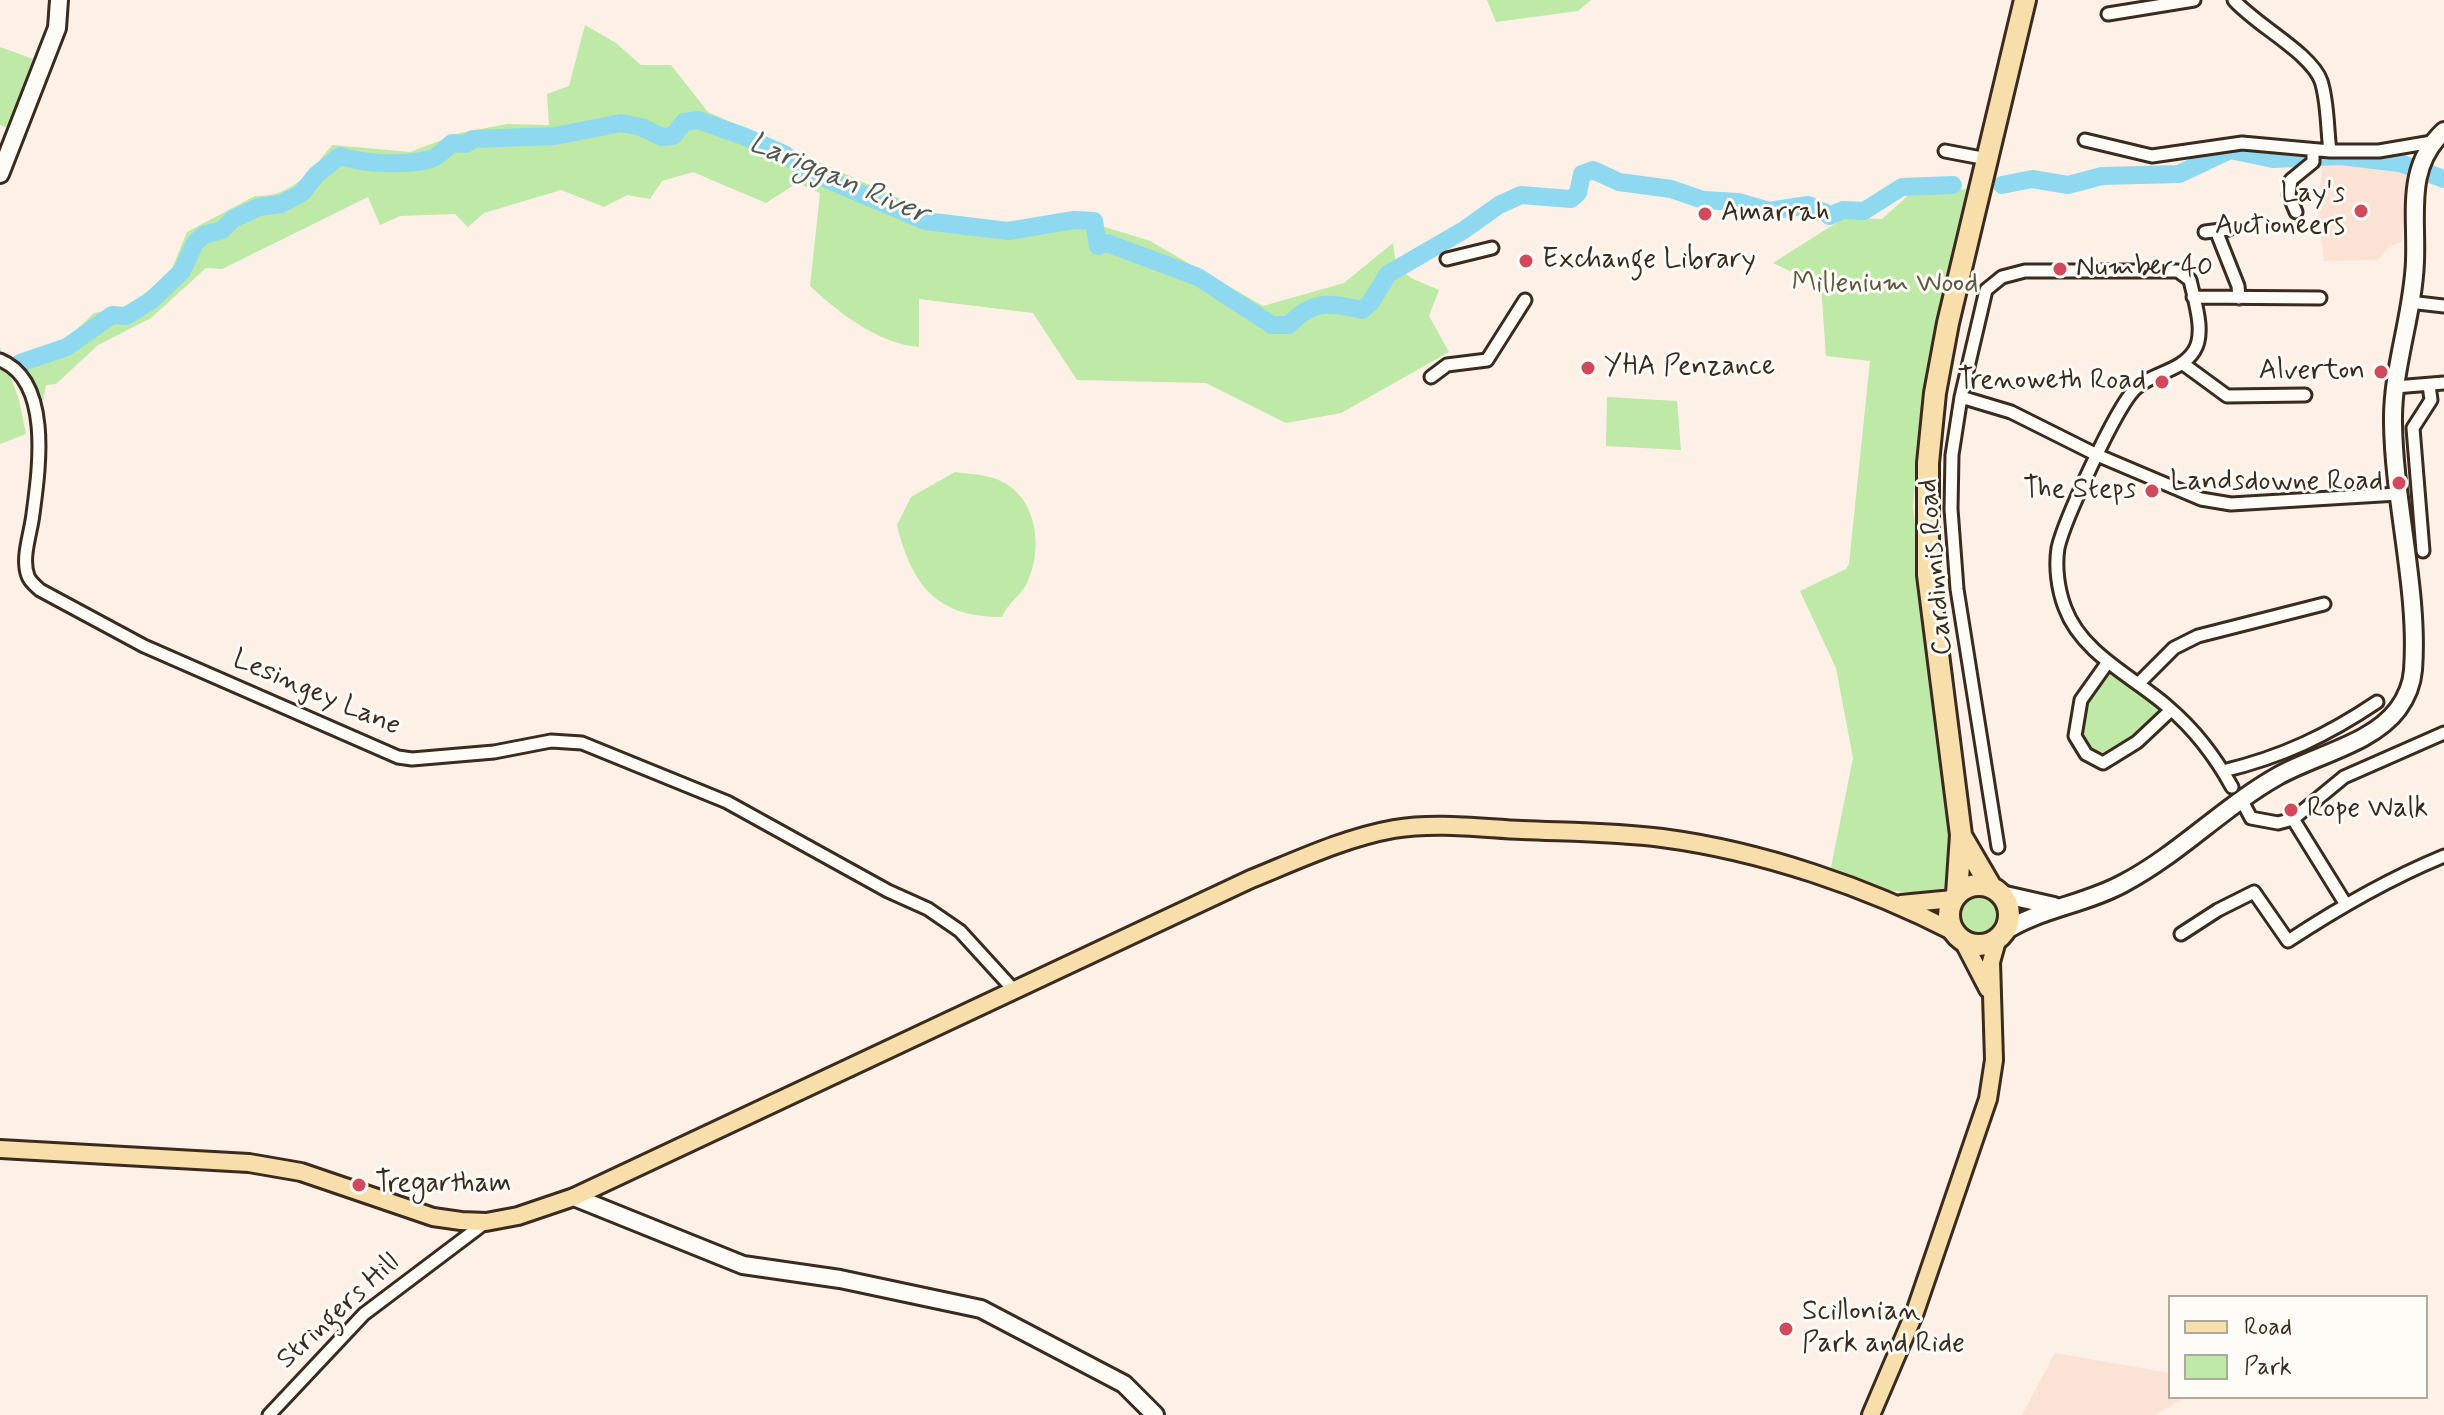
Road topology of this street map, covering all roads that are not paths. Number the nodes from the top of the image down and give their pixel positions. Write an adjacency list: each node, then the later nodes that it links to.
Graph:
1 (59, 0): 12 (street)
2 (2025, 0): 11 (highway)
3 (2194, 0): 5 (street)
4 (2234, 0): 9 (street)
5 (2114, 9)
6 (2438, 137): 9 (street); 21 (street)
7 (2085, 140): 10 (street)
8 (1945, 151): 11 (street)
9 (2330, 151): 10 (street)
10 (2313, 155): 13 (street)
11 (1987, 159): 43 (highway)
12 (0, 174)
13 (2296, 212)
14 (2217, 231): 18 (street)
15 (1492, 248): 16 (street)
16 (1447, 259)
17 (2193, 297): 18 (street); 24 (street); 30 (street, Cardinnis Road)
18 (2239, 298): 19 (street)
19 (2320, 298)
20 (1525, 300): 25 (street)
21 (2409, 302): 22 (street); 28 (street)
22 (2444, 306)
23 (0, 360): 54 (street, Lesingey Lane)
24 (2182, 363): 29 (street); 31 (street)
25 (1431, 377)
26 (2444, 383): 27 (street)
27 (2429, 385): 28 (street); 33 (street)
28 (2395, 387): 32 (street)
29 (2305, 395)
30 (1961, 397): 31 (street); 44 (street, Cardinnis Road)
31 (2097, 455): 32 (street); 35 (street)
32 (2398, 494): 41 (street)
33 (2423, 551)
34 (2324, 604): 36 (street)
35 (2108, 662): 36 (street); 38 (street)
36 (2139, 683): 38 (street)
37 (2377, 702): 40 (street)
38 (2171, 710): 40 (street)
39 (2444, 733): 42 (street)
40 (2223, 771): 41 (street)
41 (2237, 794): 42 (street); 50 (street)
42 (2293, 819): 48 (street)
43 (1961, 835): 46 (highway); 47 (highway)
44 (1998, 847)
45 (2444, 856): 48 (street)
46 (1996, 891): 47 (highway); 50 (street); 52 (highway)
47 (1955, 897): 49 (main road); 53 (highway)
48 (2345, 903): 51 (street)
49 (1896, 905): 53 (main road); 54 (main road)
50 (2056, 906): 52 (street)
51 (2181, 934)
52 (2000, 935): 53 (highway); 55 (main road)
53 (1959, 936): 55 (main road)
54 (1012, 988): 57 (main road)
55 (1990, 994): 61 (main road)
56 (0, 1149): 58 (main road)
57 (574, 1197): 58 (main road); 60 (street)
58 (486, 1222): 59 (street, Stringers Hill)
59 (269, 1415)
60 (1155, 1415)
61 (1871, 1415)

